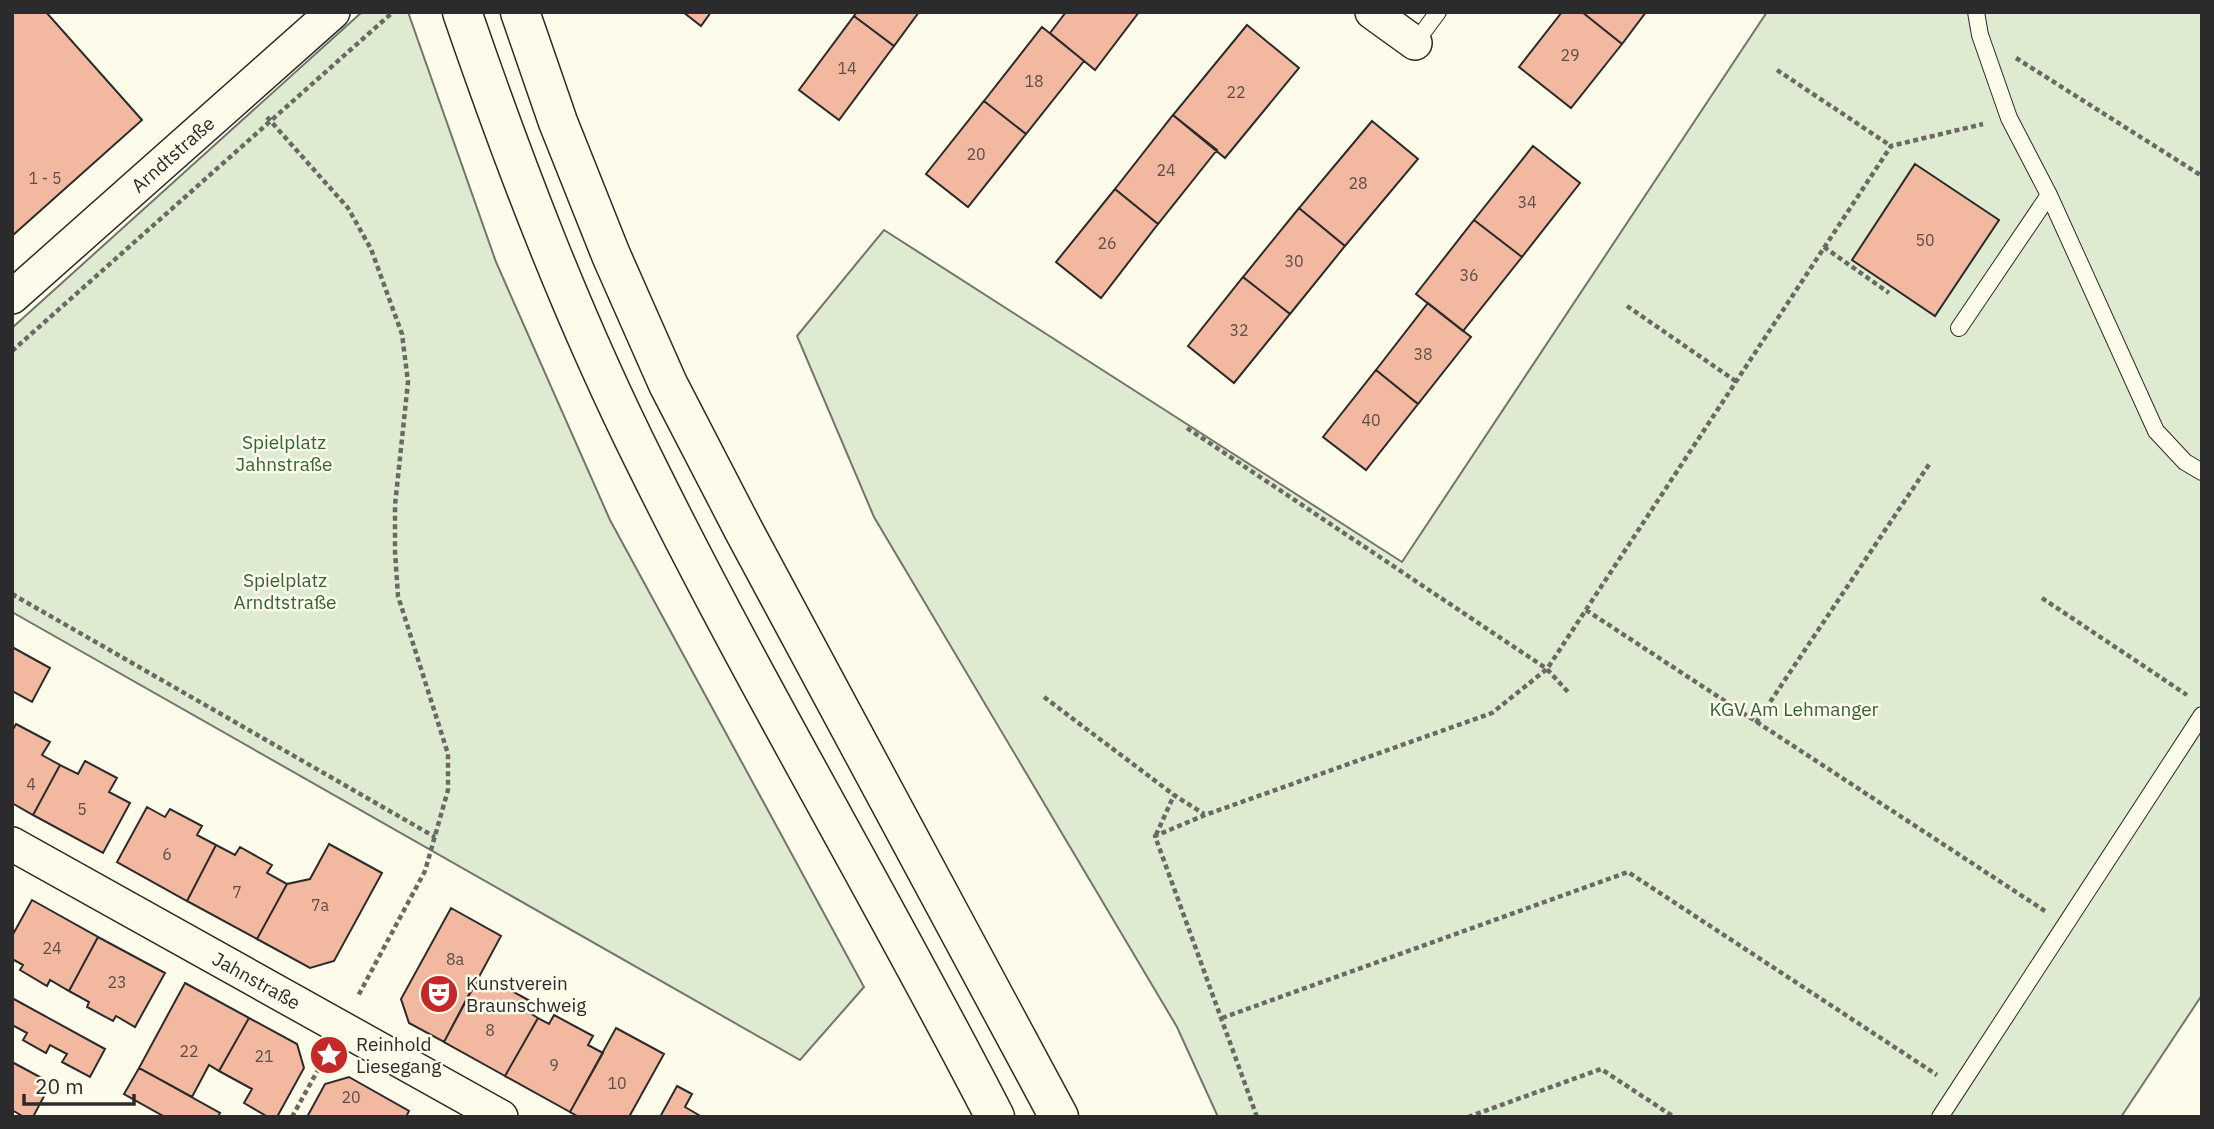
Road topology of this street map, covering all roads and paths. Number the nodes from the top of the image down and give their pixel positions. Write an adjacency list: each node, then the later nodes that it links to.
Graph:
1 (333, 12): 11 (street, Arndtstraße)
2 (393, 12): 13 (path)
3 (462, 12): 47 (highway)
4 (520, 12): 48 (highway)
5 (1372, 12): 9 (street)
6 (1438, 12): 9 (lane)
7 (1976, 12): 8 (lane)
8 (1980, 35): 12 (lane); 15 (path)
9 (1415, 43)
10 (1777, 70): 14 (path)
11 (243, 92): 13 (path); 19 (street, Arndtstraße)
12 (2009, 118): 14 (path); 16 (lane)
13 (270, 121): 22 (path); 38 (path)
14 (1891, 146): 17 (path)
15 (2202, 176)
16 (2049, 195): 21 (lane); 26 (lane)
17 (1824, 247): 18 (path); 23 (path)
18 (1889, 293)
19 (12, 297)
20 (1627, 306): 23 (path)
21 (1959, 328)
22 (12, 351)
23 (1737, 382): 29 (path)
24 (1187, 428): 30 (path)
25 (1930, 463): 35 (path)
26 (2202, 472)
27 (12, 594): 38 (path)
28 (2042, 598): 33 (path)
29 (1586, 610): 30 (path); 35 (path)
30 (1547, 669): 31 (path); 37 (path)
31 (1568, 692)
32 (1044, 697): 36 (path)
33 (2190, 698)
34 (2202, 715): 41 (lane)
35 (1756, 723): 41 (path)
36 (1174, 795): 37 (path); 39 (path)
37 (1205, 815): 39 (path)
38 (435, 836): 43 (path)
39 (1156, 836): 42 (path)
40 (12, 844): 43 (street, Jahnstraße)
41 (2064, 924): 44 (lane)
42 (1222, 1018): 44 (path); 49 (path)
43 (342, 1027): 45 (path); 46 (street, Jahnstraße)
44 (1958, 1088): 52 (lane)
45 (292, 1117)
46 (501, 1117)
47 (995, 1117)
48 (1059, 1117)
49 (1258, 1117)
50 (1468, 1117): 51 (path)
51 (1674, 1117)
52 (1940, 1117)

